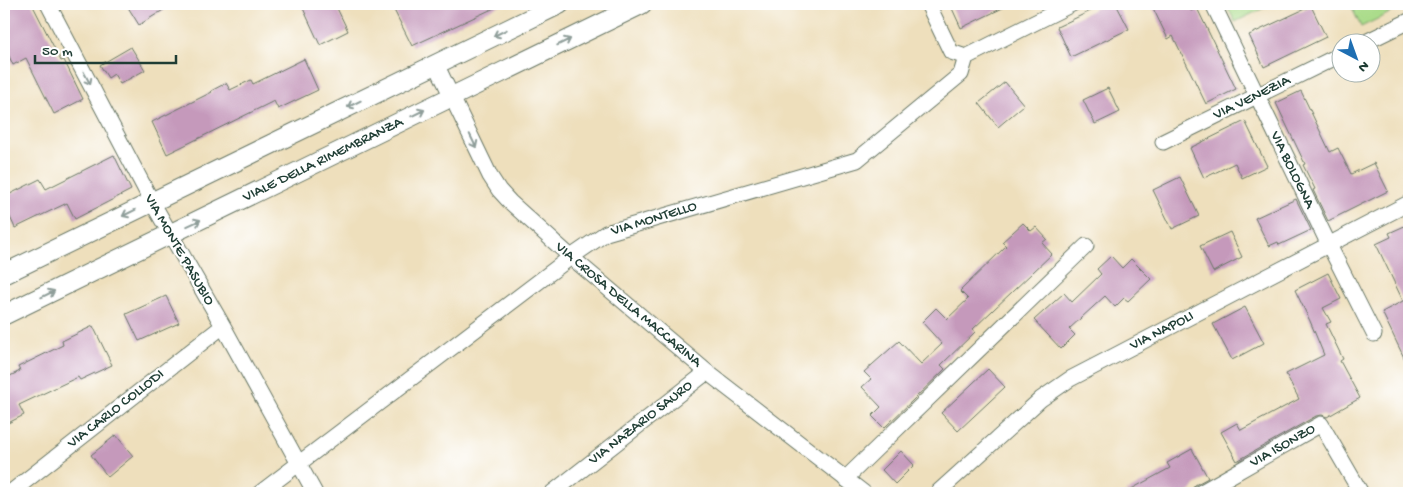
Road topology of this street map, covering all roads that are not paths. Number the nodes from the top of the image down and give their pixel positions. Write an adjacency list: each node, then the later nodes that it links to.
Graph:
1 (48, 4): 15 (street, VIA MONTE PASUBIO, one-way to 15)
2 (560, 4): 11 (street, one-way to 11)
3 (642, 4): 13 (street, VIALE DELLA RIMEMBRANZA, one-way to 3)
4 (928, 4): 9 (street)
5 (1072, 4): 9 (street)
6 (1213, 4): 12 (street, VIA BOLOGNA)
7 (1409, 21): 8 (street)
8 (1380, 35)
9 (966, 57): 20 (street, VIA MONTELLO)
10 (1330, 60): 12 (street, VIA VENEZIA)
11 (436, 64): 13 (street, VIA CROSA DELLA MACCARINA); 15 (street, one-way to 15)
12 (1256, 96): 14 (street, VIA VENEZIA); 18 (street, VIA BOLOGNA)
13 (452, 97): 17 (street, VIALE DELLA RIMEMBRANZA, one-way to 13); 20 (street, VIA CROSA DELLA MACCARINA, one-way to 20)
14 (1164, 142)
15 (152, 202): 17 (street, VIA MONTE PASUBIO); 21 (street, one-way to 21)
16 (1409, 203): 18 (street, VIA NAPOLI)
17 (170, 234): 22 (street, VIALE DELLA RIMEMBRANZA, one-way to 17); 23 (street, VIA MONTE PASUBIO)
18 (1328, 245): 24 (street, VIA BOLOGNA); 33 (street, VIA NAPOLI)
19 (1086, 246): 27 (street)
20 (571, 257): 25 (street, VIA CROSA DELLA MACCARINA); 26 (street, VIA MONTELLO)
21 (4, 274)
22 (4, 315)
23 (223, 326): 26 (street, VIA MONTE PASUBIO); 28 (street, VIA CARLO COLLODI)
24 (1374, 334)
25 (707, 372): 27 (street, VIA CROSA DELLA MACCARINA); 31 (street, VIA NAZARIO SAURO)
26 (298, 463): 29 (street, VIA MONTELLO); 30 (street, VIA MONTE PASUBIO)
27 (845, 479): 32 (street, VIA CROSA DELLA MACCARINA)
28 (10, 493)
29 (260, 493)
30 (314, 493)
31 (552, 493)
32 (864, 493)
33 (937, 493)
34 (1200, 493): 35 (street, VIA ISONZO)
35 (1361, 493)

